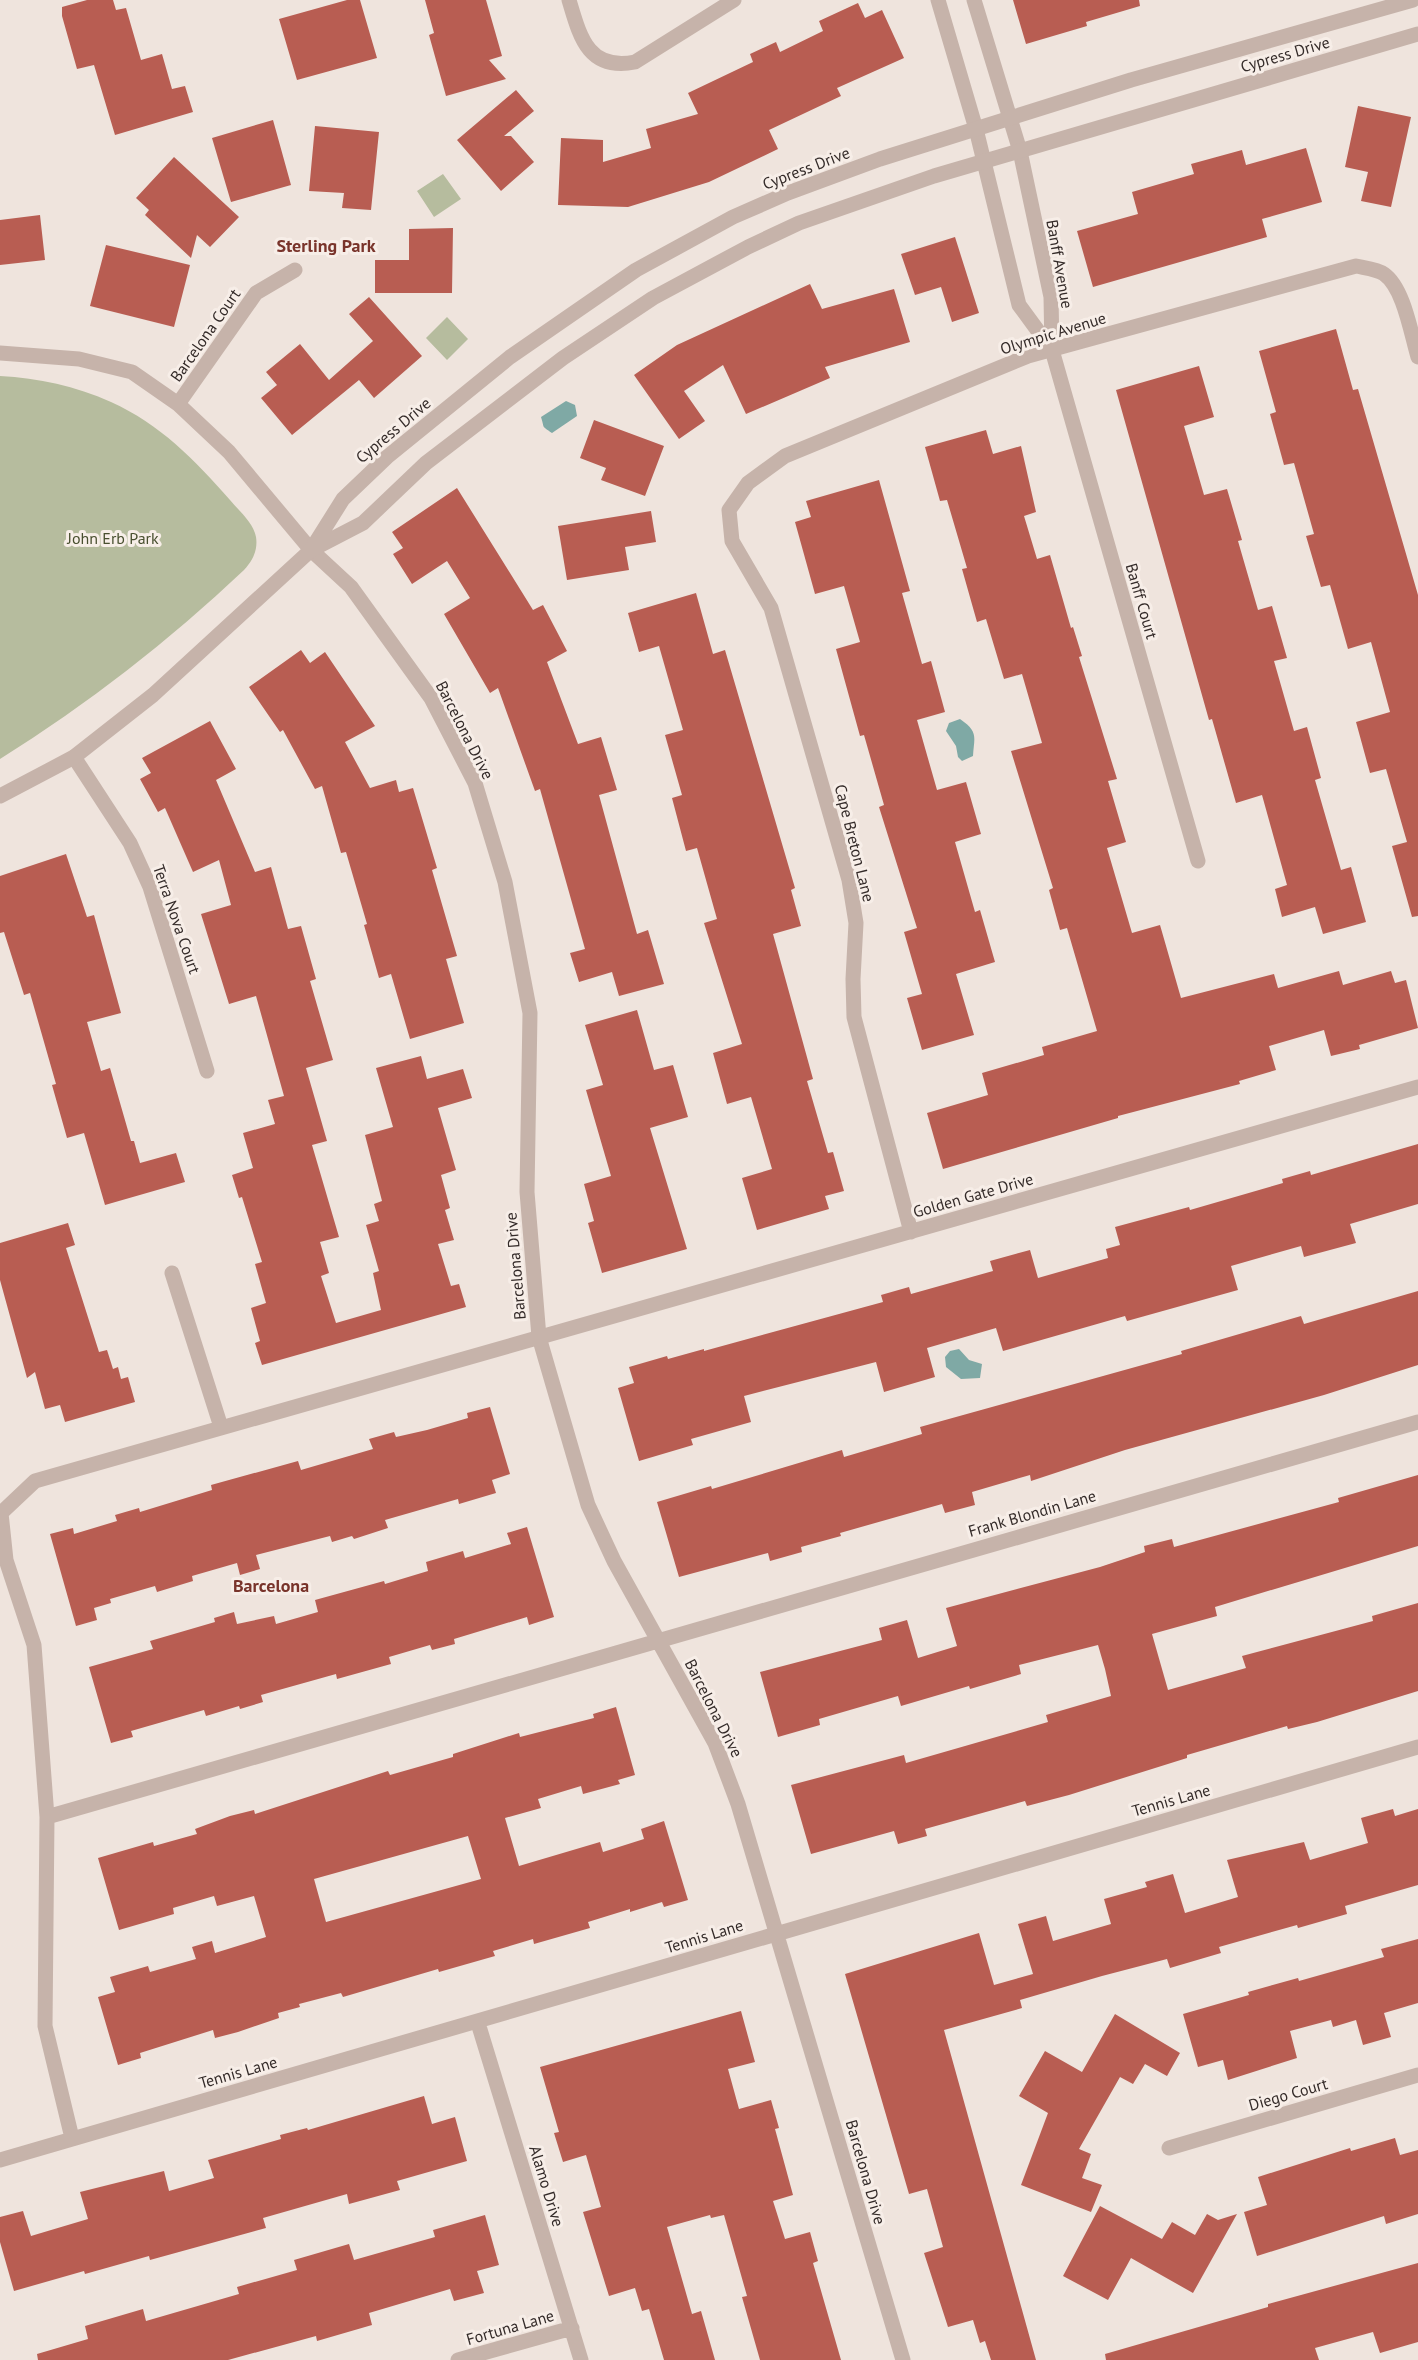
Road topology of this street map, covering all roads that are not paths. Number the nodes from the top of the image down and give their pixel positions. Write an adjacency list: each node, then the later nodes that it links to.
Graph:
1 (569, 0): 2 (street)
2 (734, 0)
3 (938, 0): 8 (street)
4 (974, 0): 7 (street, Banff Avenue)
5 (1413, 0): 7 (street, Cypress Drive)
6 (1418, 34): 9 (street, Cypress Drive)
7 (1008, 118): 8 (street, Cypress Drive); 9 (street, Banff Avenue)
8 (976, 129): 10 (street); 17 (street, Cypress Drive)
9 (1020, 151): 10 (street, Cypress Drive); 12 (street, Banff Avenue)
10 (984, 160): 12 (street); 17 (street, Cypress Drive)
11 (295, 270): 15 (street, Barcelona Court)
12 (1052, 350): 14 (street, Olympic Avenue); 16 (street, Olympic Avenue); 20 (street, Banff Court)
13 (0, 353): 15 (street, Barcelona Drive)
14 (1418, 357)
15 (178, 404): 17 (street, Barcelona Drive)
16 (729, 510): 23 (street, Cape Breton Lane)
17 (311, 550): 18 (street, Cypress Drive); 25 (street, Barcelona Drive)
18 (74, 757): 19 (street, Cypress Drive); 21 (street, Terra Nova Court)
19 (0, 796)
20 (1198, 861)
21 (207, 1071)
22 (1418, 1087): 23 (street, Golden Gate Drive)
23 (911, 1232): 25 (street, Golden Gate Drive)
24 (172, 1273): 27 (street)
25 (539, 1338): 27 (street, Golden Gate Drive); 28 (street, Barcelona Drive)
26 (1418, 1422): 28 (street, Frank Blondin Lane)
27 (221, 1427): 30 (street, Golden Gate Drive)
28 (656, 1640): 30 (street, Frank Blondin Lane); 31 (street, Barcelona Drive)
29 (1418, 1747): 31 (street, Tennis Lane)
30 (47, 1817): 34 (street)
31 (778, 1933): 32 (street, Tennis Lane); 40 (street, Barcelona Drive)
32 (478, 2023): 34 (street, Tennis Lane); 37 (street, Alamo Drive)
33 (1418, 2075): 35 (street, Diego Court)
34 (72, 2138): 36 (street, Tennis Lane)
35 (1169, 2148)
36 (0, 2160)
37 (572, 2328): 38 (street, Fortuna Lane); 39 (street, Alamo Drive)
38 (458, 2360)
39 (581, 2360)
40 (903, 2360)

